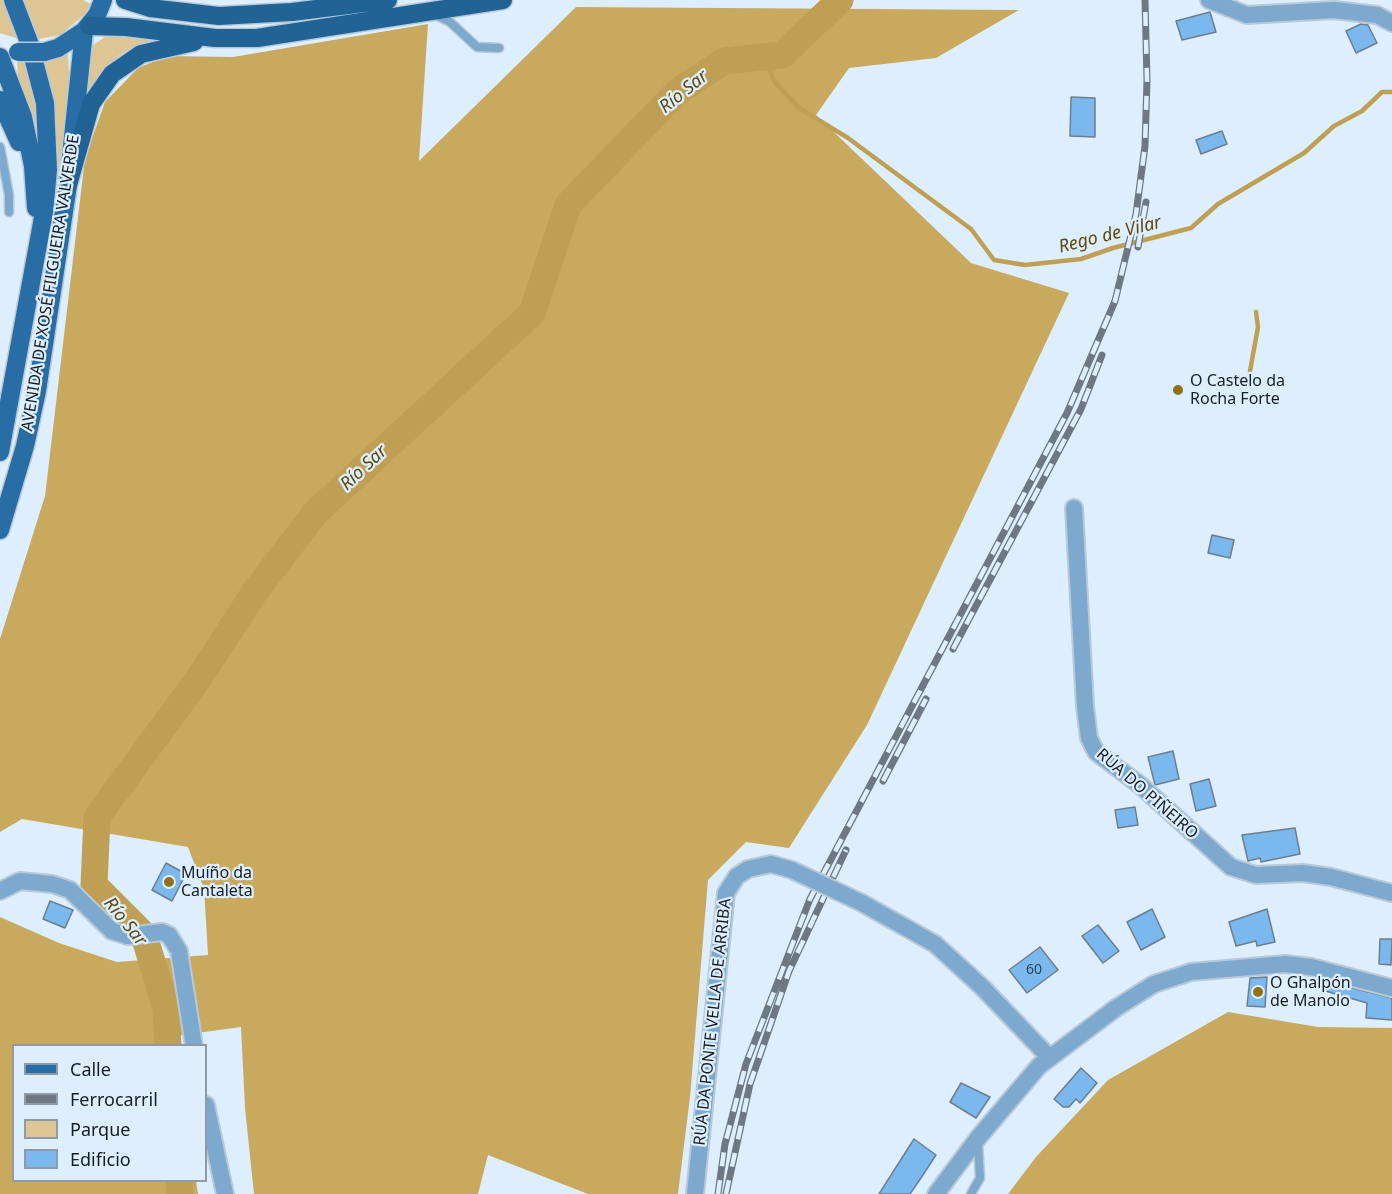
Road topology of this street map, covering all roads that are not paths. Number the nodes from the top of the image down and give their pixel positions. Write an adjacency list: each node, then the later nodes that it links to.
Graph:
1 (13, 0): 19 (main road, AVENIDA DE XOSÉ FILGUEIRA VALVERDE)
2 (125, 0): 3 (highway)
3 (388, 0)
4 (503, 0): 7 (highway)
5 (1209, 0): 8 (street)
6 (103, 2): 9 (main road)
7 (431, 13): 10 (highway); 12 (lane)
8 (1392, 23)
9 (86, 29): 10 (highway); 11 (main road, bridge); 16 (main road, AVENIDA DE XOSÉ FILGUEIRA VALVERDE)
10 (215, 38): 16 (highway)
11 (0, 46)
12 (499, 48)
13 (0, 57): 17 (main road)
14 (0, 100): 17 (main road)
15 (0, 147): 18 (lane)
16 (68, 185): 22 (main road, AVENIDA DE XOSÉ FILGUEIRA VALVERDE)
17 (35, 195): 19 (main road)
18 (9, 212)
19 (36, 255): 20 (main road, AVENIDA DE XOSÉ FILGUEIRA VALVERDE)
20 (0, 452)
21 (1074, 508): 24 (street, RÚA DO PIÑEIRO)
22 (0, 530)
23 (0, 891): 26 (street)
24 (1392, 893)
25 (1392, 988): 27 (street)
26 (194, 1044)
27 (1049, 1057): 29 (street); 31 (street, RÚA DA PONTE VELLA DE ARRIBA, bridge)
28 (207, 1110): 30 (street)
29 (978, 1138): 32 (street); 33 (lane)
30 (225, 1194)
31 (695, 1194)
32 (936, 1194)
33 (972, 1194)

